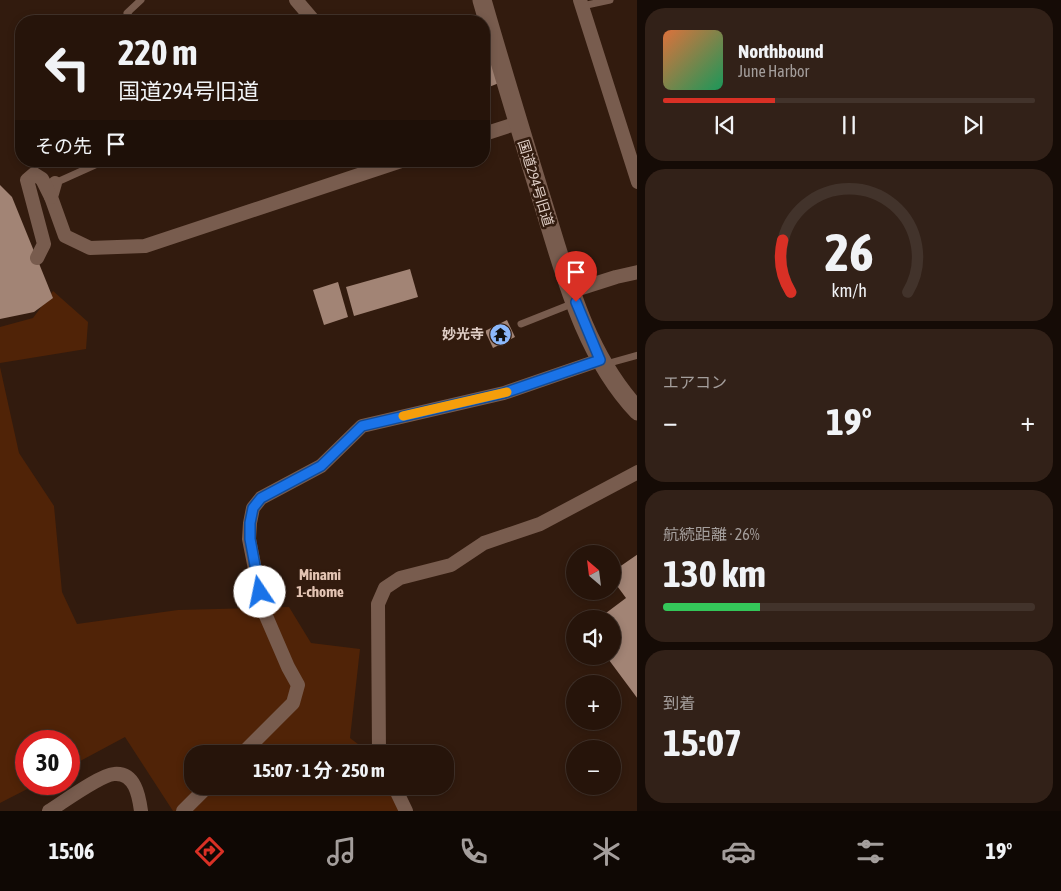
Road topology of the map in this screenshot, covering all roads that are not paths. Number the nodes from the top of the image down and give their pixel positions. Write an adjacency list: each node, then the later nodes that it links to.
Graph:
1 (141, 0): 6 (lane)
2 (296, 0): 7 (street)
3 (482, 0): 8 (street, 国道294号旧道)
4 (610, 0): 5 (lane)
5 (581, 3): 14 (street)
6 (129, 15)
7 (309, 15)
8 (486, 15)
9 (490, 27): 10 (street, 国道294号旧道)
10 (518, 123): 11 (street); 18 (street, 国道294号旧道)
11 (490, 132)
12 (92, 167): 15 (lane)
13 (382, 167): 15 (street)
14 (637, 182)
15 (53, 190): 16 (street)
16 (37, 258)
17 (637, 272): 18 (street)
18 (574, 297): 19 (lane); 21 (street, 国道294号旧道)
19 (521, 324)
20 (637, 355): 21 (lane)
21 (602, 362): 22 (street, 国道294号旧道); 24 (street)
22 (637, 411)
23 (637, 472): 25 (street)
24 (251, 745)
25 (379, 745)
26 (199, 795): 30 (street)
27 (398, 795): 31 (street)
28 (49, 811): 29 (street)
29 (140, 811)
30 (183, 811)
31 (406, 811)

